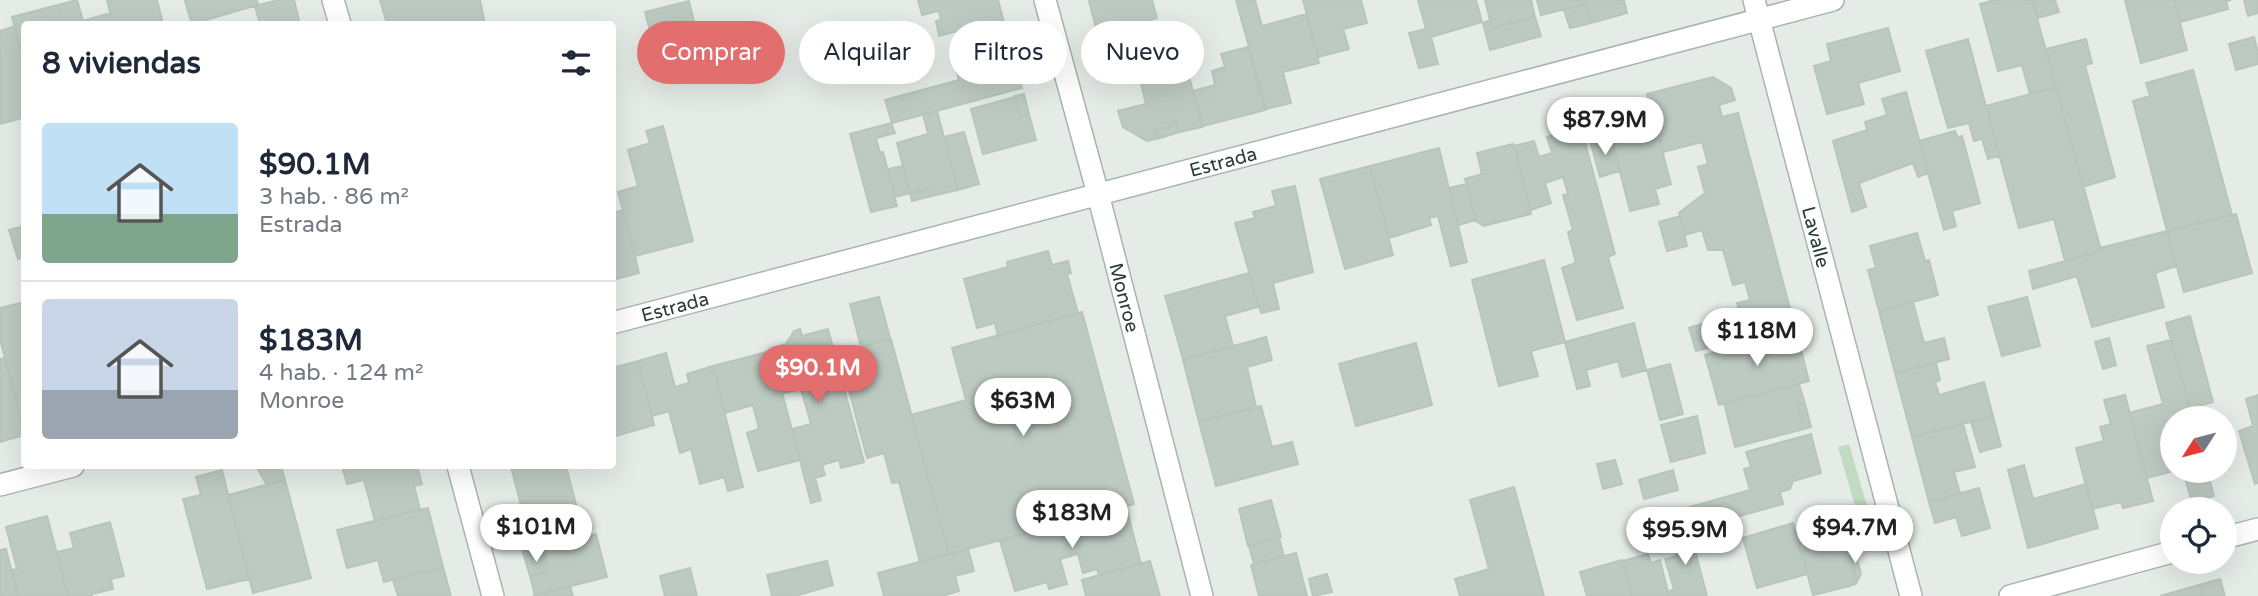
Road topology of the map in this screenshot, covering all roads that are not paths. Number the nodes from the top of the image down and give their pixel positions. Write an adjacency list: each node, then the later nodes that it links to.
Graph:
1 (333, 0): 5 (street)
2 (1045, 0): 6 (street, Monroe)
3 (1833, 0): 4 (street, Estrada)
4 (1756, 10): 6 (street, Estrada); 16 (street, Lavalle)
5 (339, 21)
6 (1098, 194): 7 (street, Estrada); 15 (street, Monroe)
7 (616, 322)
8 (61, 469): 10 (street)
9 (459, 469): 14 (street)
10 (0, 485)
11 (2258, 529): 12 (street)
12 (2237, 535)
13 (2160, 555): 17 (street)
14 (493, 596)
15 (1202, 596)
16 (1911, 596)
17 (2010, 596)

